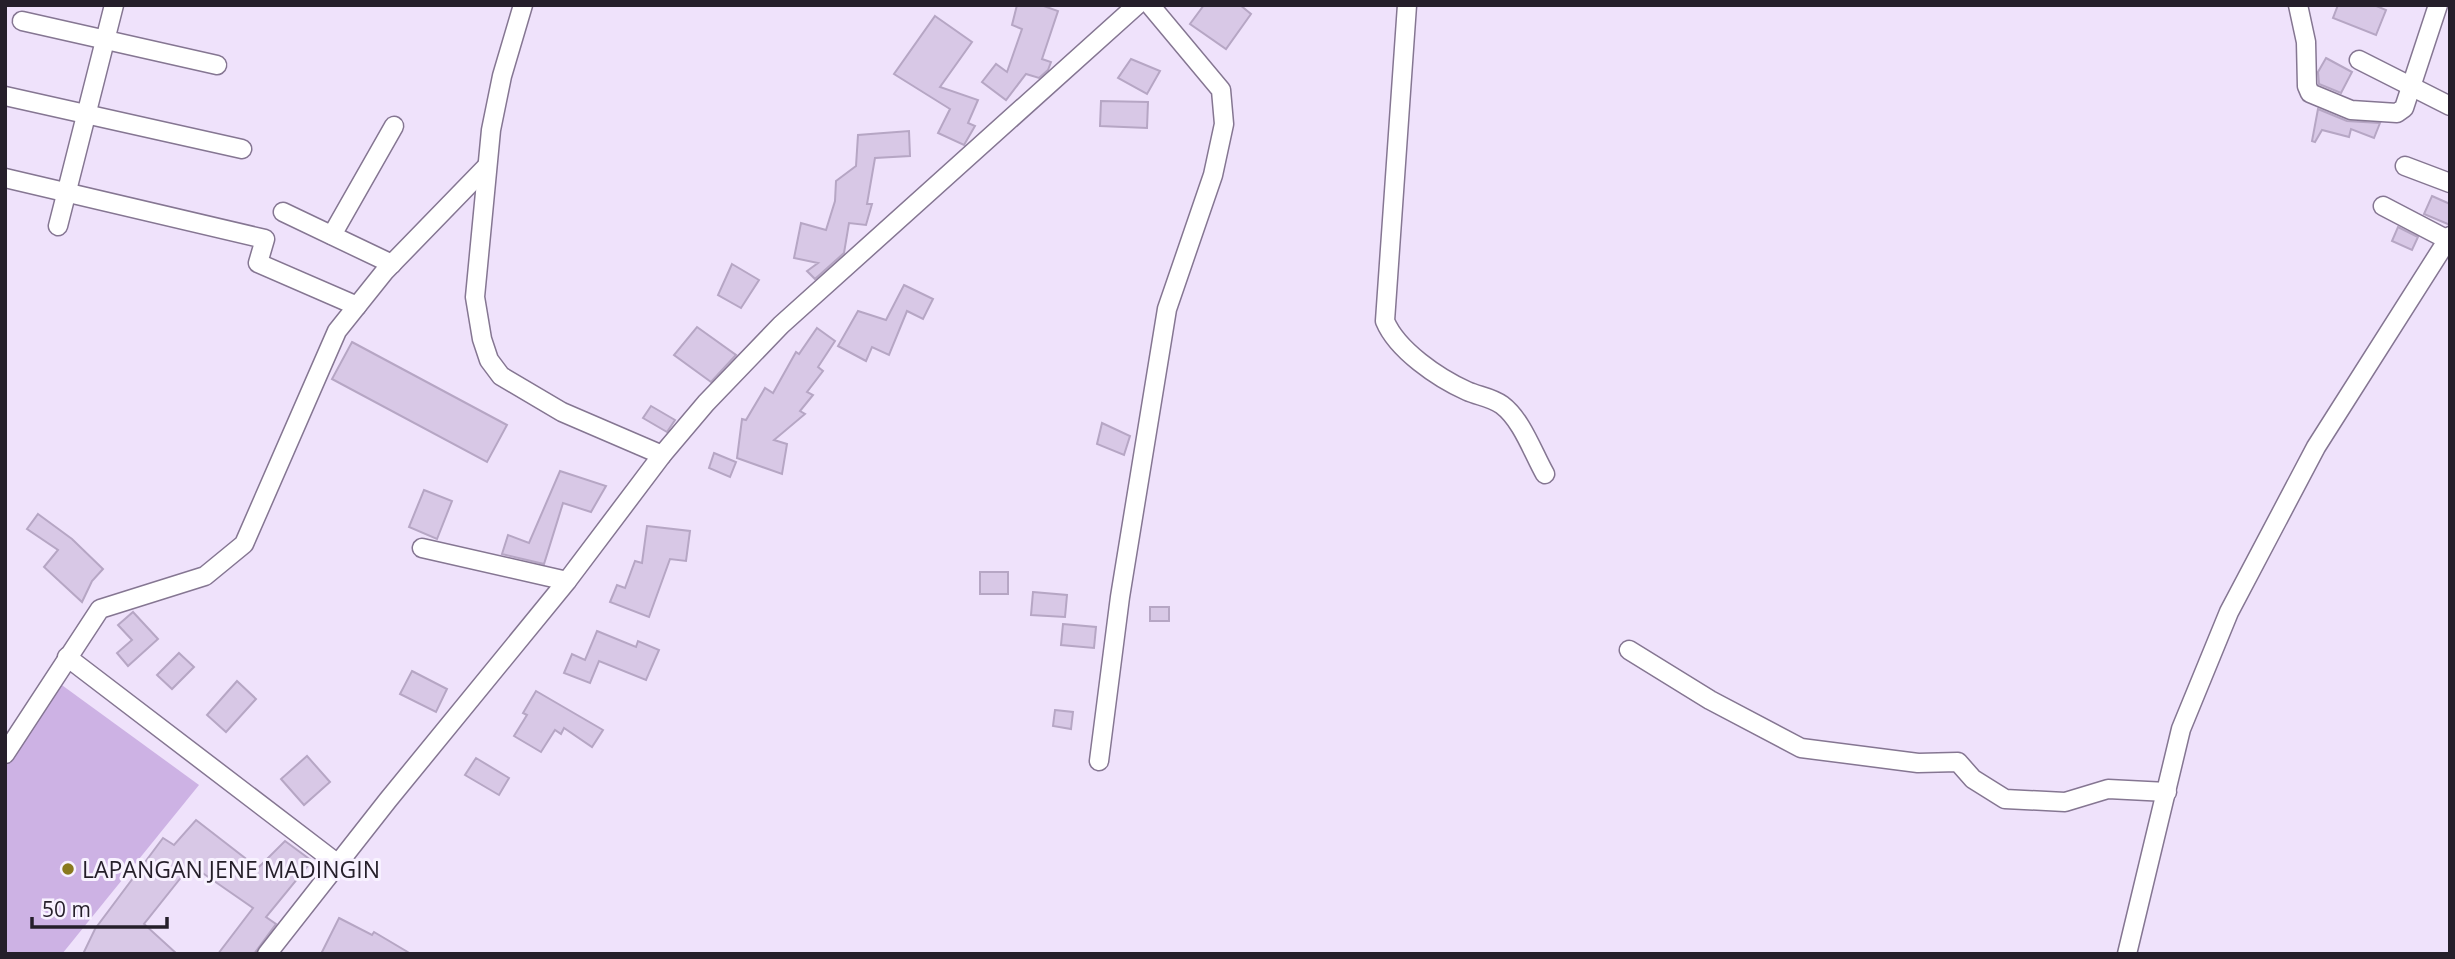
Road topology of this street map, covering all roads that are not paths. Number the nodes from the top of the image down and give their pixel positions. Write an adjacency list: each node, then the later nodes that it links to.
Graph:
1 (114, 5): 9 (street)
2 (523, 5): 18 (street)
3 (1137, 5): 30 (street)
4 (1150, 5): 37 (street)
5 (1407, 5): 31 (street)
6 (2298, 5): 12 (street)
7 (2438, 5): 12 (street)
8 (22, 21): 9 (street)
9 (105, 40): 11 (street); 15 (street)
10 (2359, 60): 12 (street)
11 (217, 65)
12 (2410, 88): 14 (street)
13 (5, 96): 15 (street)
14 (2450, 106)
15 (87, 115): 17 (street); 22 (street)
16 (394, 127): 26 (street)
17 (242, 149)
18 (487, 166): 28 (street); 30 (street)
19 (2405, 166): 21 (street)
20 (5, 178): 22 (street)
21 (2450, 183)
22 (67, 192): 25 (street); 29 (street)
23 (2383, 206): 27 (street)
24 (283, 212): 26 (street)
25 (58, 226)
26 (332, 235): 28 (street)
27 (2449, 239): 38 (street)
28 (392, 264): 29 (street)
29 (357, 306): 35 (street)
30 (662, 455): 33 (street)
31 (1545, 474)
32 (422, 548): 33 (street)
33 (568, 582): 39 (street)
34 (1629, 650): 38 (street)
35 (66, 657): 36 (street); 39 (street)
36 (5, 754)
37 (1099, 761)
38 (2166, 792): 41 (street)
39 (338, 864): 40 (street)
40 (267, 954)
41 (2127, 954)

